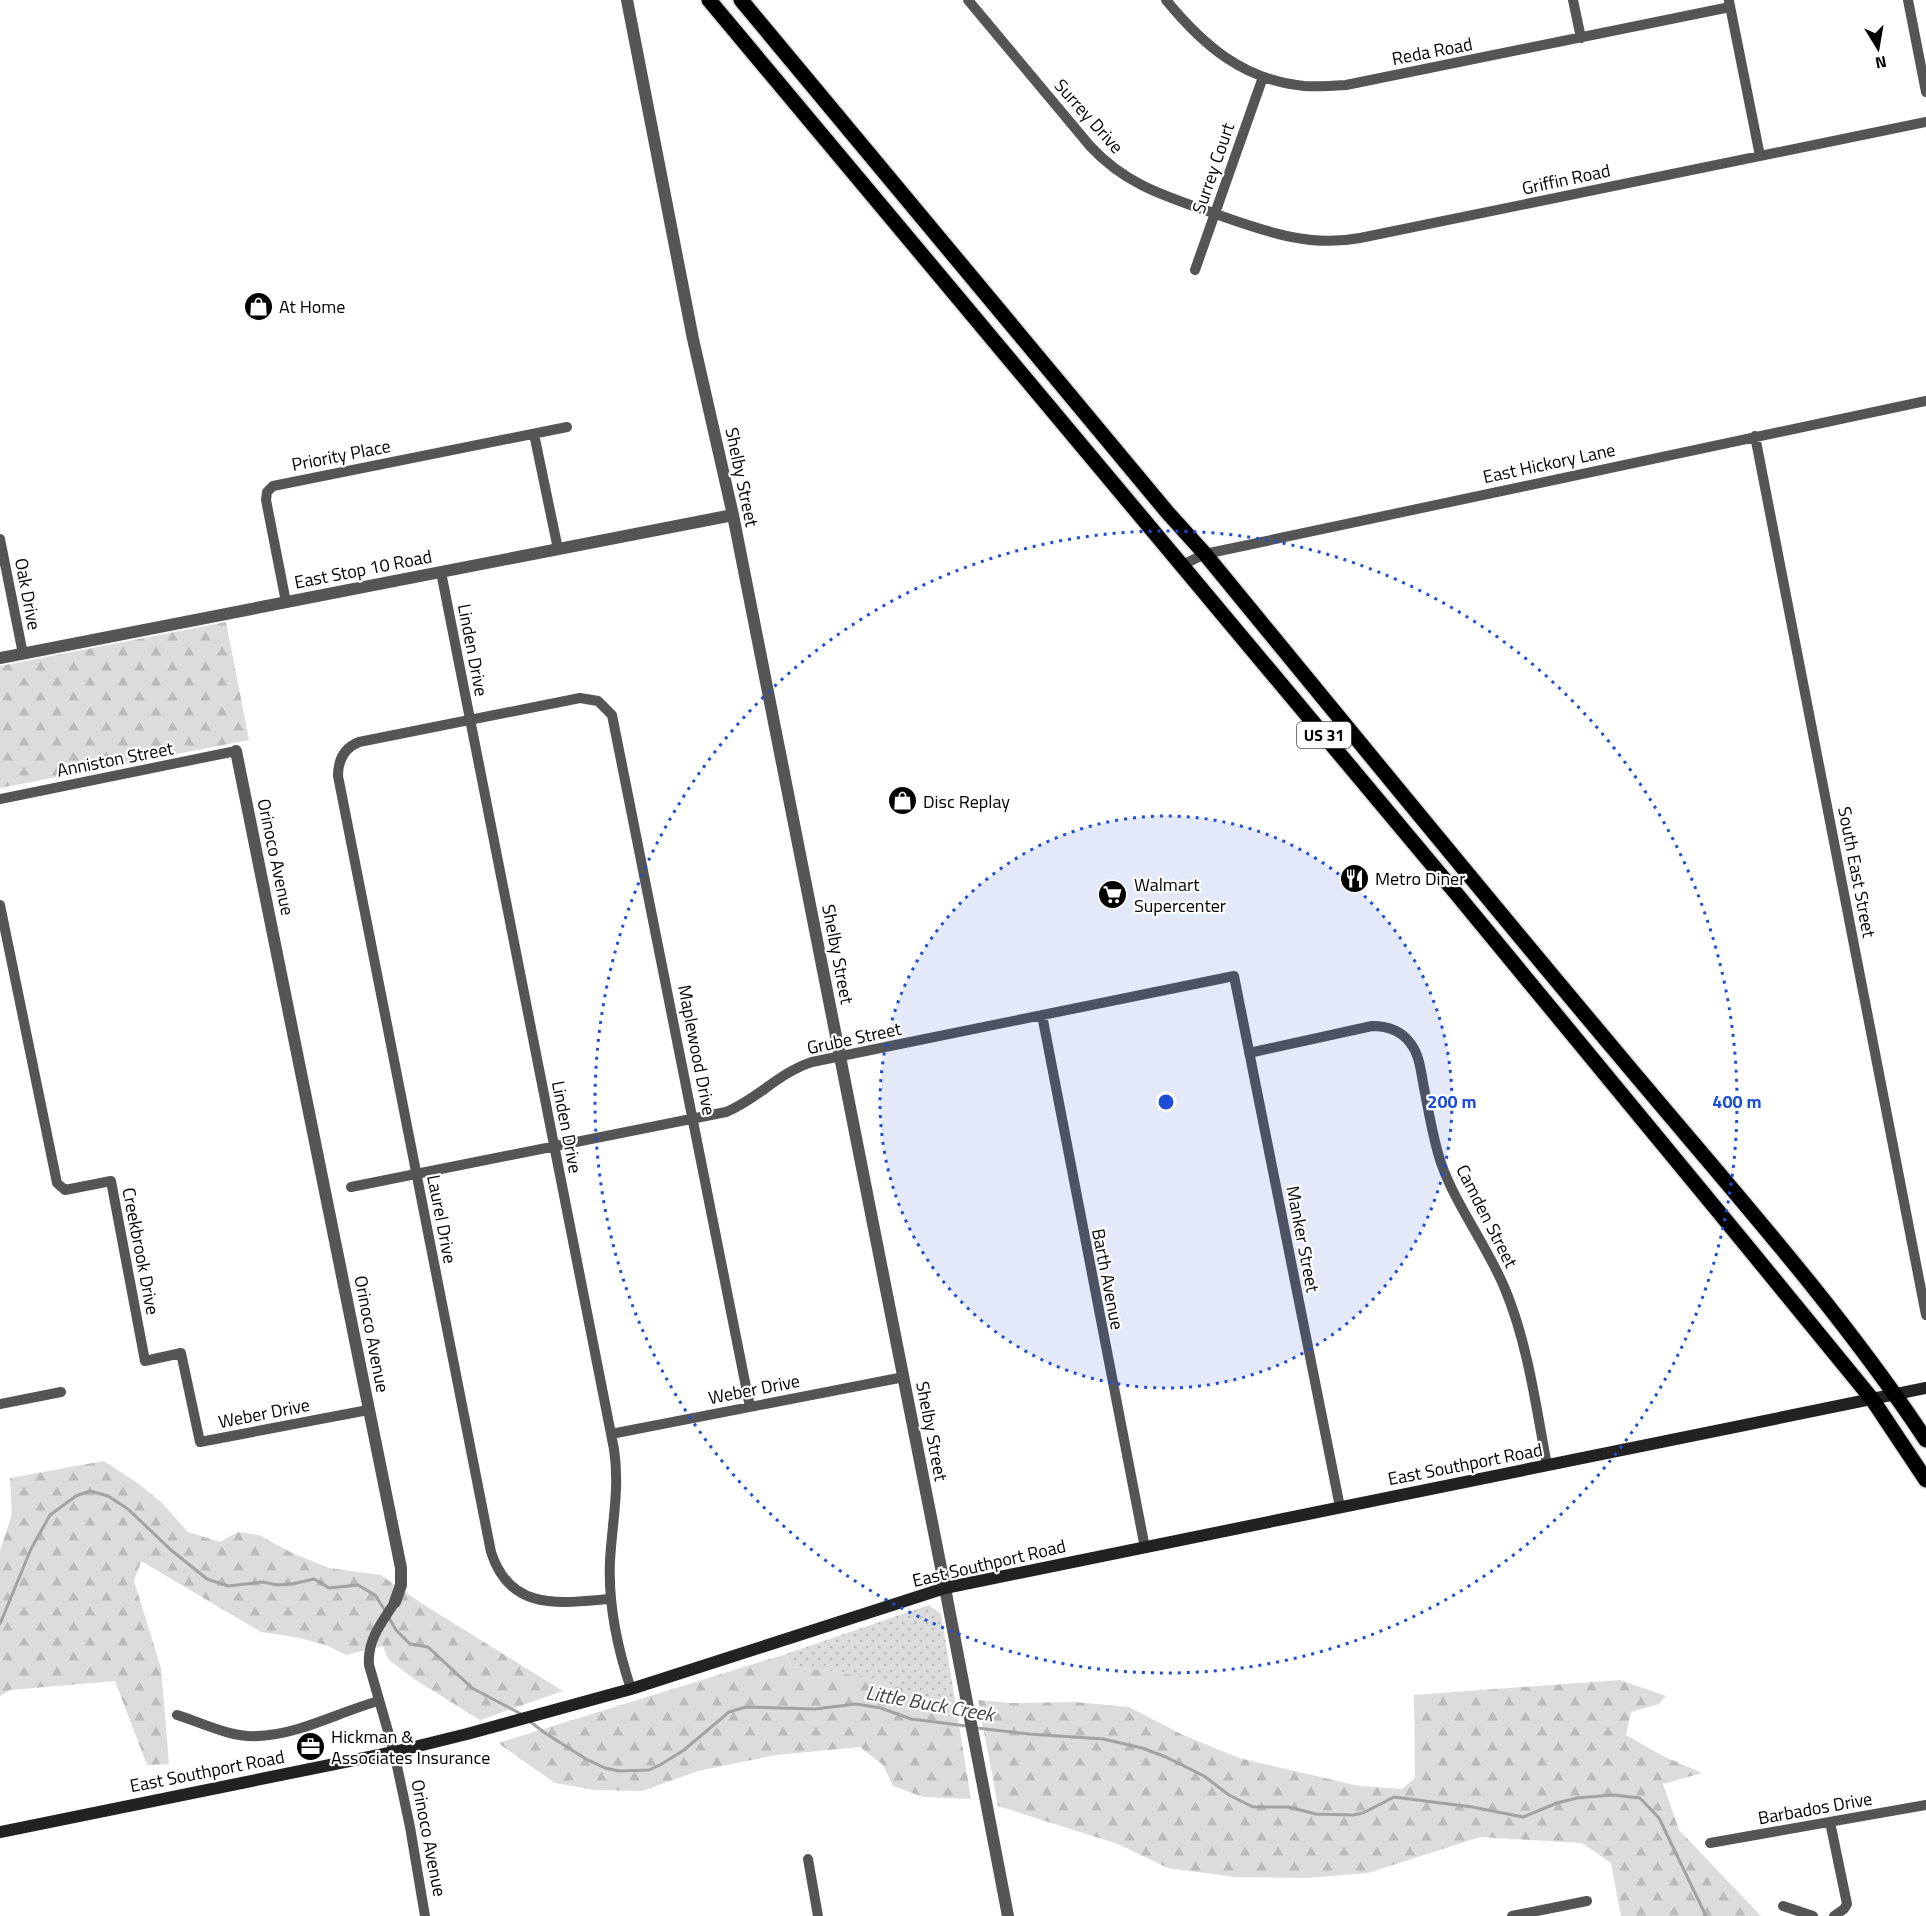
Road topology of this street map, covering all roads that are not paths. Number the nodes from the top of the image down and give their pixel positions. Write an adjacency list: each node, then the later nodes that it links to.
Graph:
1 (627, 0): 20 (street, Shelby Street)
2 (709, 0): 24 (main road, US 31)
3 (741, 0): 23 (main road, US 31)
4 (968, 0): 14 (street, Surrey Drive)
5 (1166, 0): 10 (street, Reda Road)
6 (1573, 0): 9 (street)
7 (1908, 0): 11 (street)
8 (1730, 4): 9 (street, Reda Road); 13 (street)
9 (1581, 38): 10 (street, Reda Road)
10 (1263, 77): 14 (street, Surrey Court)
11 (1926, 92)
12 (1926, 122): 13 (street, Griffin Road)
13 (1760, 156): 14 (street, Griffin Road)
14 (1215, 213): 15 (street, Surrey Court)
15 (1195, 270)
16 (1926, 401): 19 (street, East Hickory Lane)
17 (567, 427): 18 (street, Priority Place)
18 (534, 434): 22 (street); 26 (street, Priority Place)
19 (1755, 436): 23 (street, East Hickory Lane); 41 (street, South East Street)
20 (733, 515): 22 (street, East Stop 10 Road); 36 (street, Shelby Street)
21 (0, 539): 27 (street, Oak Drive)
22 (558, 549): 25 (street, East Stop 10 Road)
23 (1205, 554): 24 (street, East Hickory Lane); 45 (main road, US 31)
24 (1182, 565): 46 (main road, US 31)
25 (441, 572): 26 (street, East Stop 10 Road); 29 (street, Linden Drive)
26 (286, 602): 27 (street, East Stop 10 Road)
27 (23, 654): 28 (street, East Stop 10 Road)
28 (0, 658)
29 (471, 720): 37 (street, Maplewood Drive); 38 (street, Linden Drive); 39 (street, Laurel Drive)
30 (236, 751): 31 (street, Anniston Street); 49 (street, Orinoco Avenue)
31 (0, 799)
32 (0, 905): 52 (street, Creekbrook Drive)
33 (1234, 976): 34 (street, Grube Street); 35 (street, Manker Street)
34 (1041, 1015): 36 (street, Grube Street); 56 (street, Barth Avenue)
35 (1249, 1053): 53 (street, Camden Street); 55 (street, Manker Street)
36 (840, 1058): 37 (street, Grube Street); 42 (street, Shelby Street)
37 (693, 1119): 38 (street, Grube Street); 48 (street, Maplewood Drive)
38 (554, 1147): 39 (street, Grube Street); 50 (street, Linden Drive)
39 (416, 1174): 40 (street, Grube Street); 58 (street, Laurel Drive)
40 (351, 1187)
41 (1926, 1315)
42 (904, 1377): 48 (street, Weber Drive); 57 (street, Shelby Street)
43 (1926, 1388): 45 (main road, East Southport Road)
44 (61, 1392): 47 (street)
45 (1896, 1394): 46 (main road, East Southport Road); 51 (main road, US 31)
46 (1872, 1399): 53 (main road, East Southport Road); 54 (main road, US 31)
47 (0, 1404)
48 (750, 1407): 50 (street, Weber Drive)
49 (368, 1410): 52 (street, Weber Drive); 59 (street, Orinoco Avenue)
50 (611, 1434): 58 (street, Linden Drive)
51 (1926, 1440)
52 (200, 1442)
53 (1547, 1466): 55 (main road, East Southport Road)
54 (1926, 1480)
55 (1340, 1508): 56 (main road, East Southport Road)
56 (1145, 1548): 57 (main road, East Southport Road)
57 (945, 1588): 60 (main road, East Southport Road); 73 (street, Shelby Street)
58 (610, 1599): 60 (street, Linden Drive)
59 (395, 1602): 61 (street, Orinoco Avenue)
60 (631, 1689): 63 (main road, East Southport Road)
61 (379, 1701): 62 (street); 63 (street, Orinoco Avenue)
62 (177, 1715)
63 (394, 1752): 66 (main road, East Southport Road); 71 (street, Orinoco Avenue)
64 (1926, 1805): 65 (street, Barbados Drive)
65 (1830, 1822): 67 (street, Barbados Drive); 76 (street)
66 (0, 1832)
67 (1710, 1843)
68 (808, 1859): 72 (street)
69 (1587, 1900): 74 (street)
70 (1783, 1906): 75 (street)
71 (425, 1916)
72 (818, 1916)
73 (1008, 1916)
74 (1512, 1916)
75 (1813, 1916)
76 (1834, 1916)

